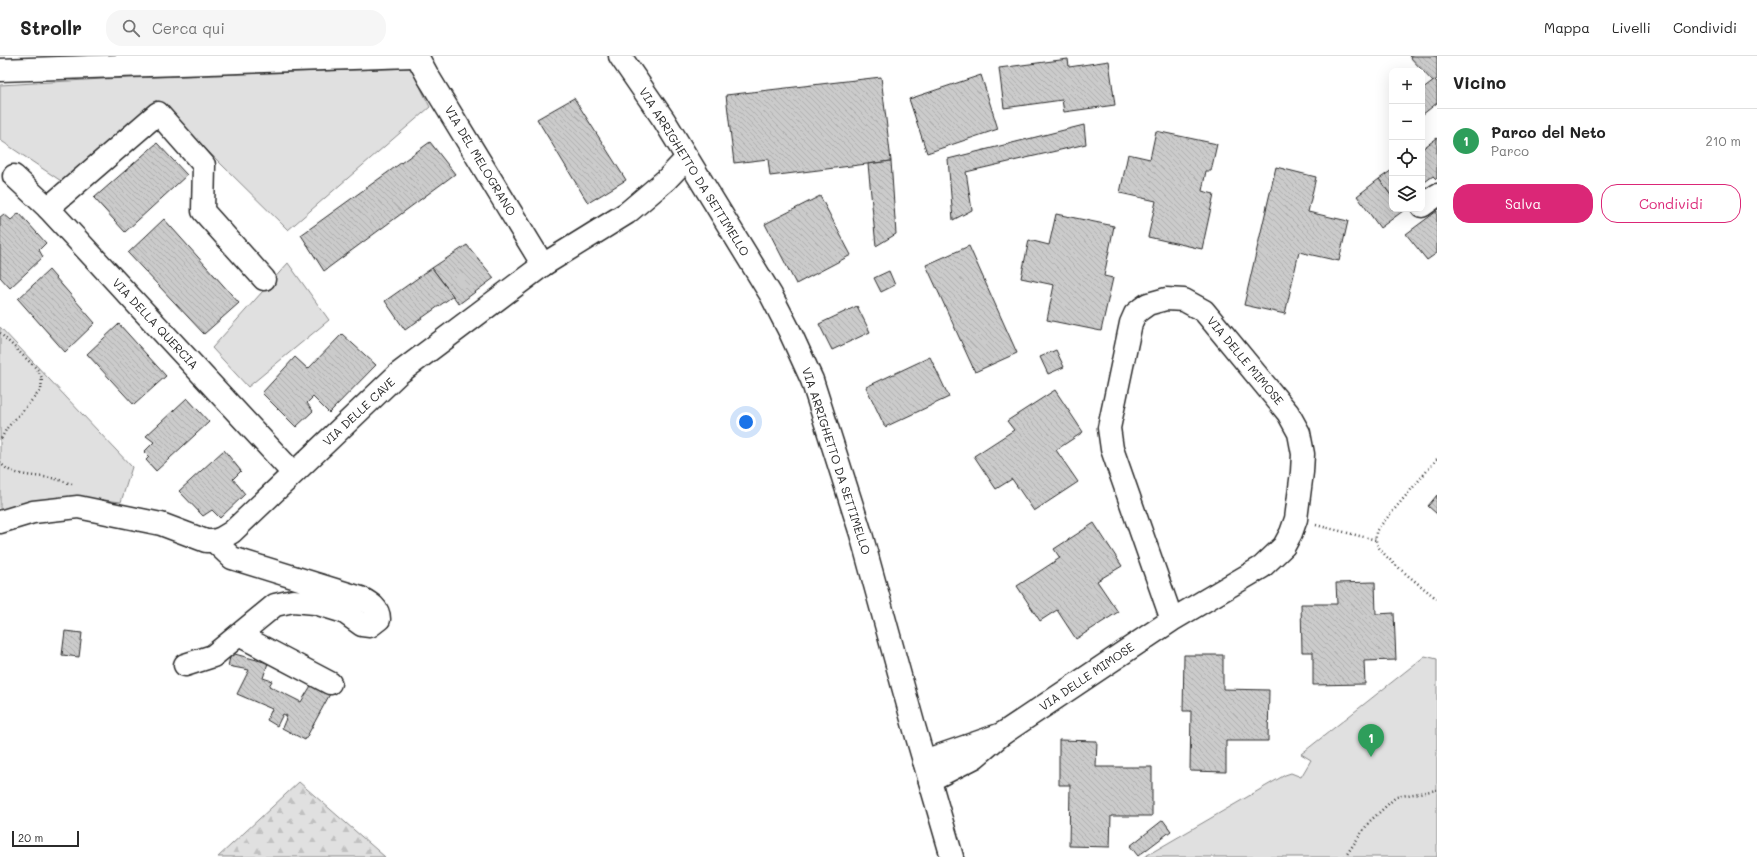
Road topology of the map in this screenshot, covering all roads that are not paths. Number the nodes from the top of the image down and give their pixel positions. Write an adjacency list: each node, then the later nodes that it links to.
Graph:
1 (412, 56): 4 (street)
2 (417, 56): 11 (street, VIA DEL MELOGRANO)
3 (620, 56): 6 (street, VIA ARRIGHETTO DA SETTIMELLO)
4 (231, 59): 5 (street)
5 (0, 70)
6 (687, 158): 11 (street, VIA DELLE CAVE); 20 (street, VIA ARRIGHETTO DA SETTIMELLO)
7 (14, 176): 10 (street, VIA DELLA QUERCIA)
8 (1437, 195): 9 (street)
9 (1425, 203)
10 (48, 208): 12 (street); 13 (street, VIA DELLA QUERCIA)
11 (543, 265): 13 (street, VIA DELLE CAVE)
12 (264, 279)
13 (293, 473): 15 (street, VIA DELLE CAVE)
14 (0, 522): 15 (street)
15 (214, 541): 17 (street)
16 (1172, 620): 16 (street, VIA DELLE MIMOSE); 20 (street, VIA DELLE MIMOSE)
17 (240, 635): 18 (street); 19 (street)
18 (185, 665)
19 (330, 683)
20 (927, 771): 21 (street, VIA ARRIGHETTO DA SETTIMELLO)
21 (952, 857)

